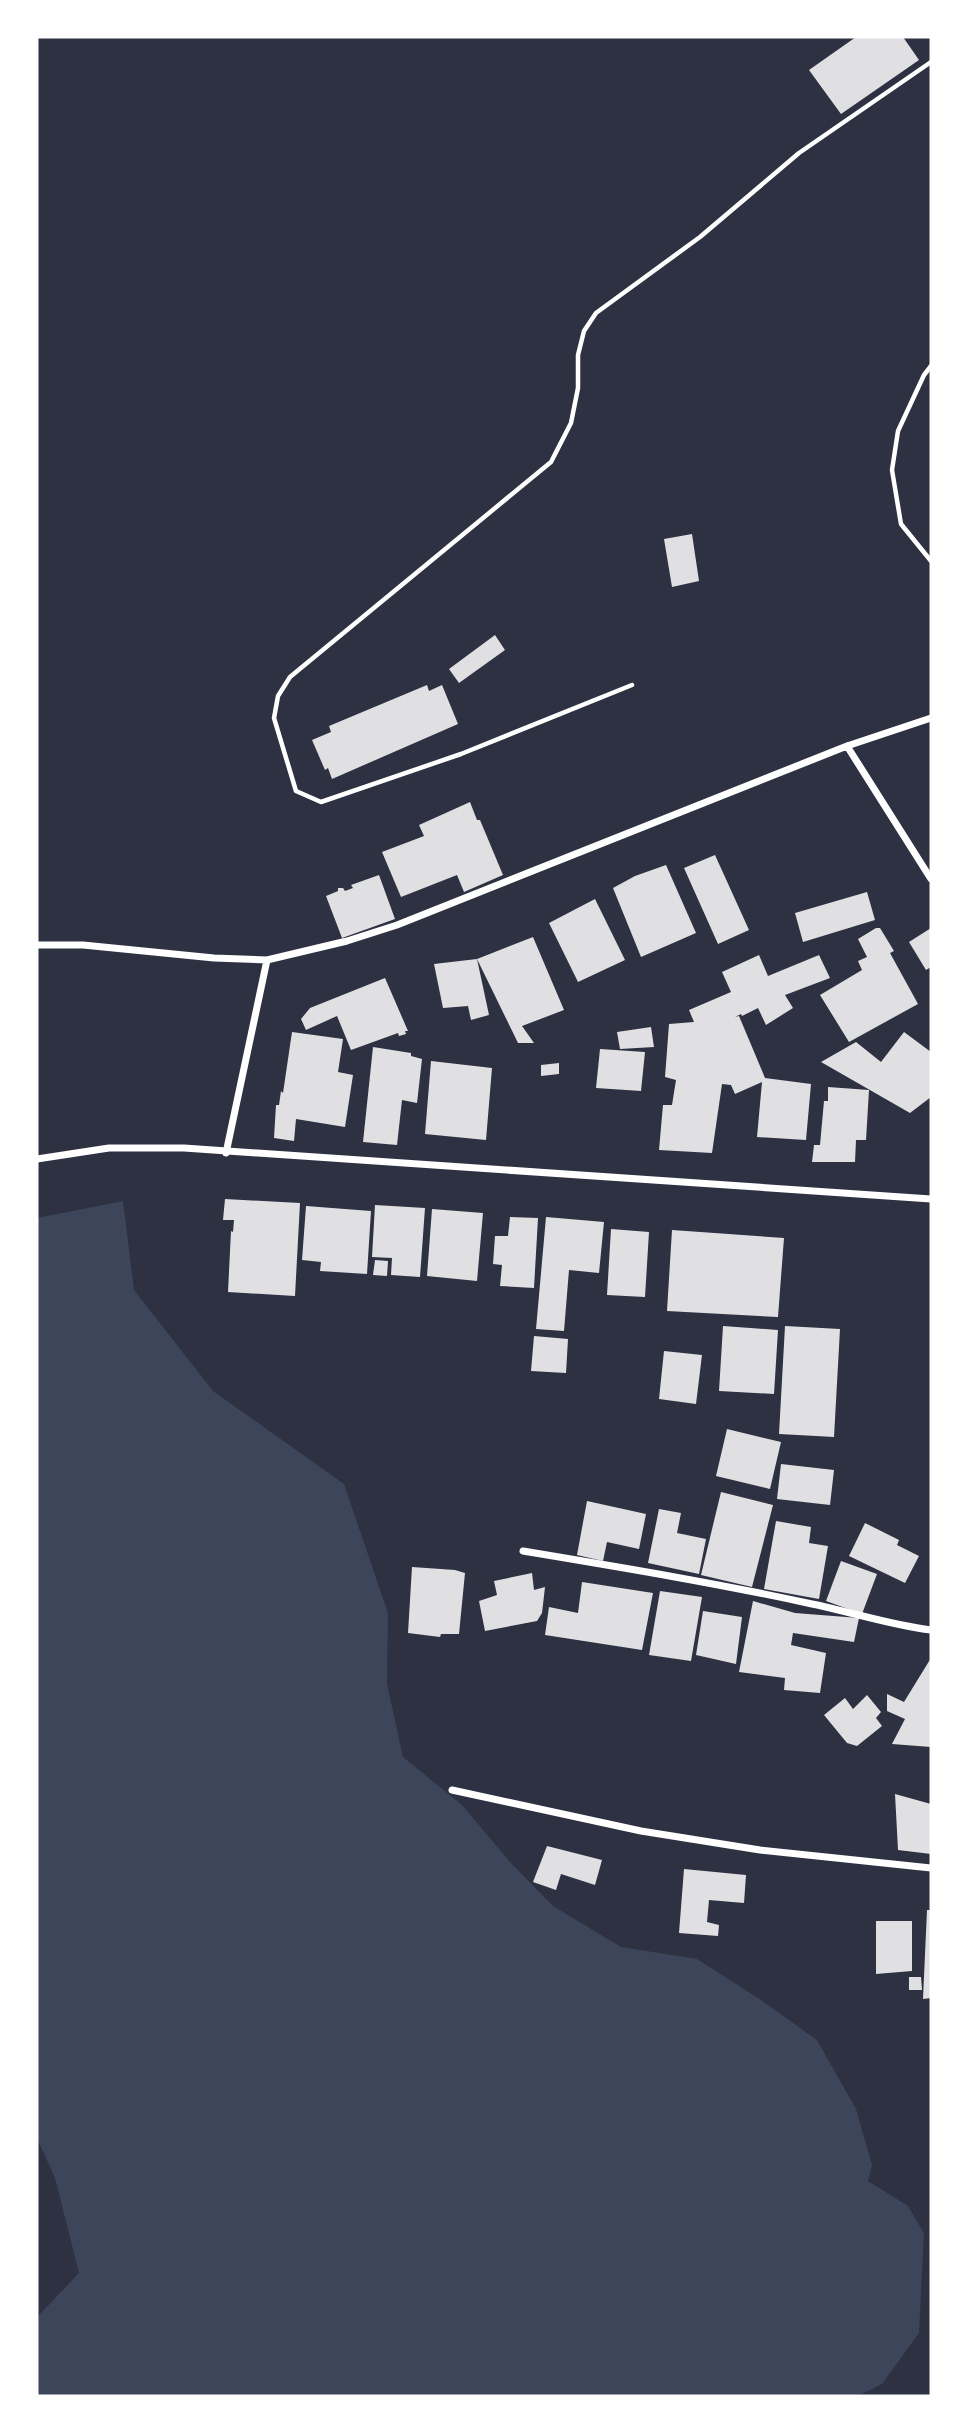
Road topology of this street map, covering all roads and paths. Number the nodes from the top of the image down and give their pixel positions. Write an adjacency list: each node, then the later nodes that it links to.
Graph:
1 (931, 62): 4 (path)
2 (931, 366): 3 (path)
3 (931, 561)
4 (632, 685)
5 (931, 718): 6 (street)
6 (847, 746): 7 (street); 9 (street)
7 (931, 879)
8 (37, 946): 9 (street)
9 (267, 960): 10 (street)
10 (226, 1153): 11 (street); 12 (street)
11 (37, 1159)
12 (931, 1199)
13 (523, 1551): 14 (street)
14 (931, 1630)
15 (452, 1790): 16 (street)
16 (931, 1868)

